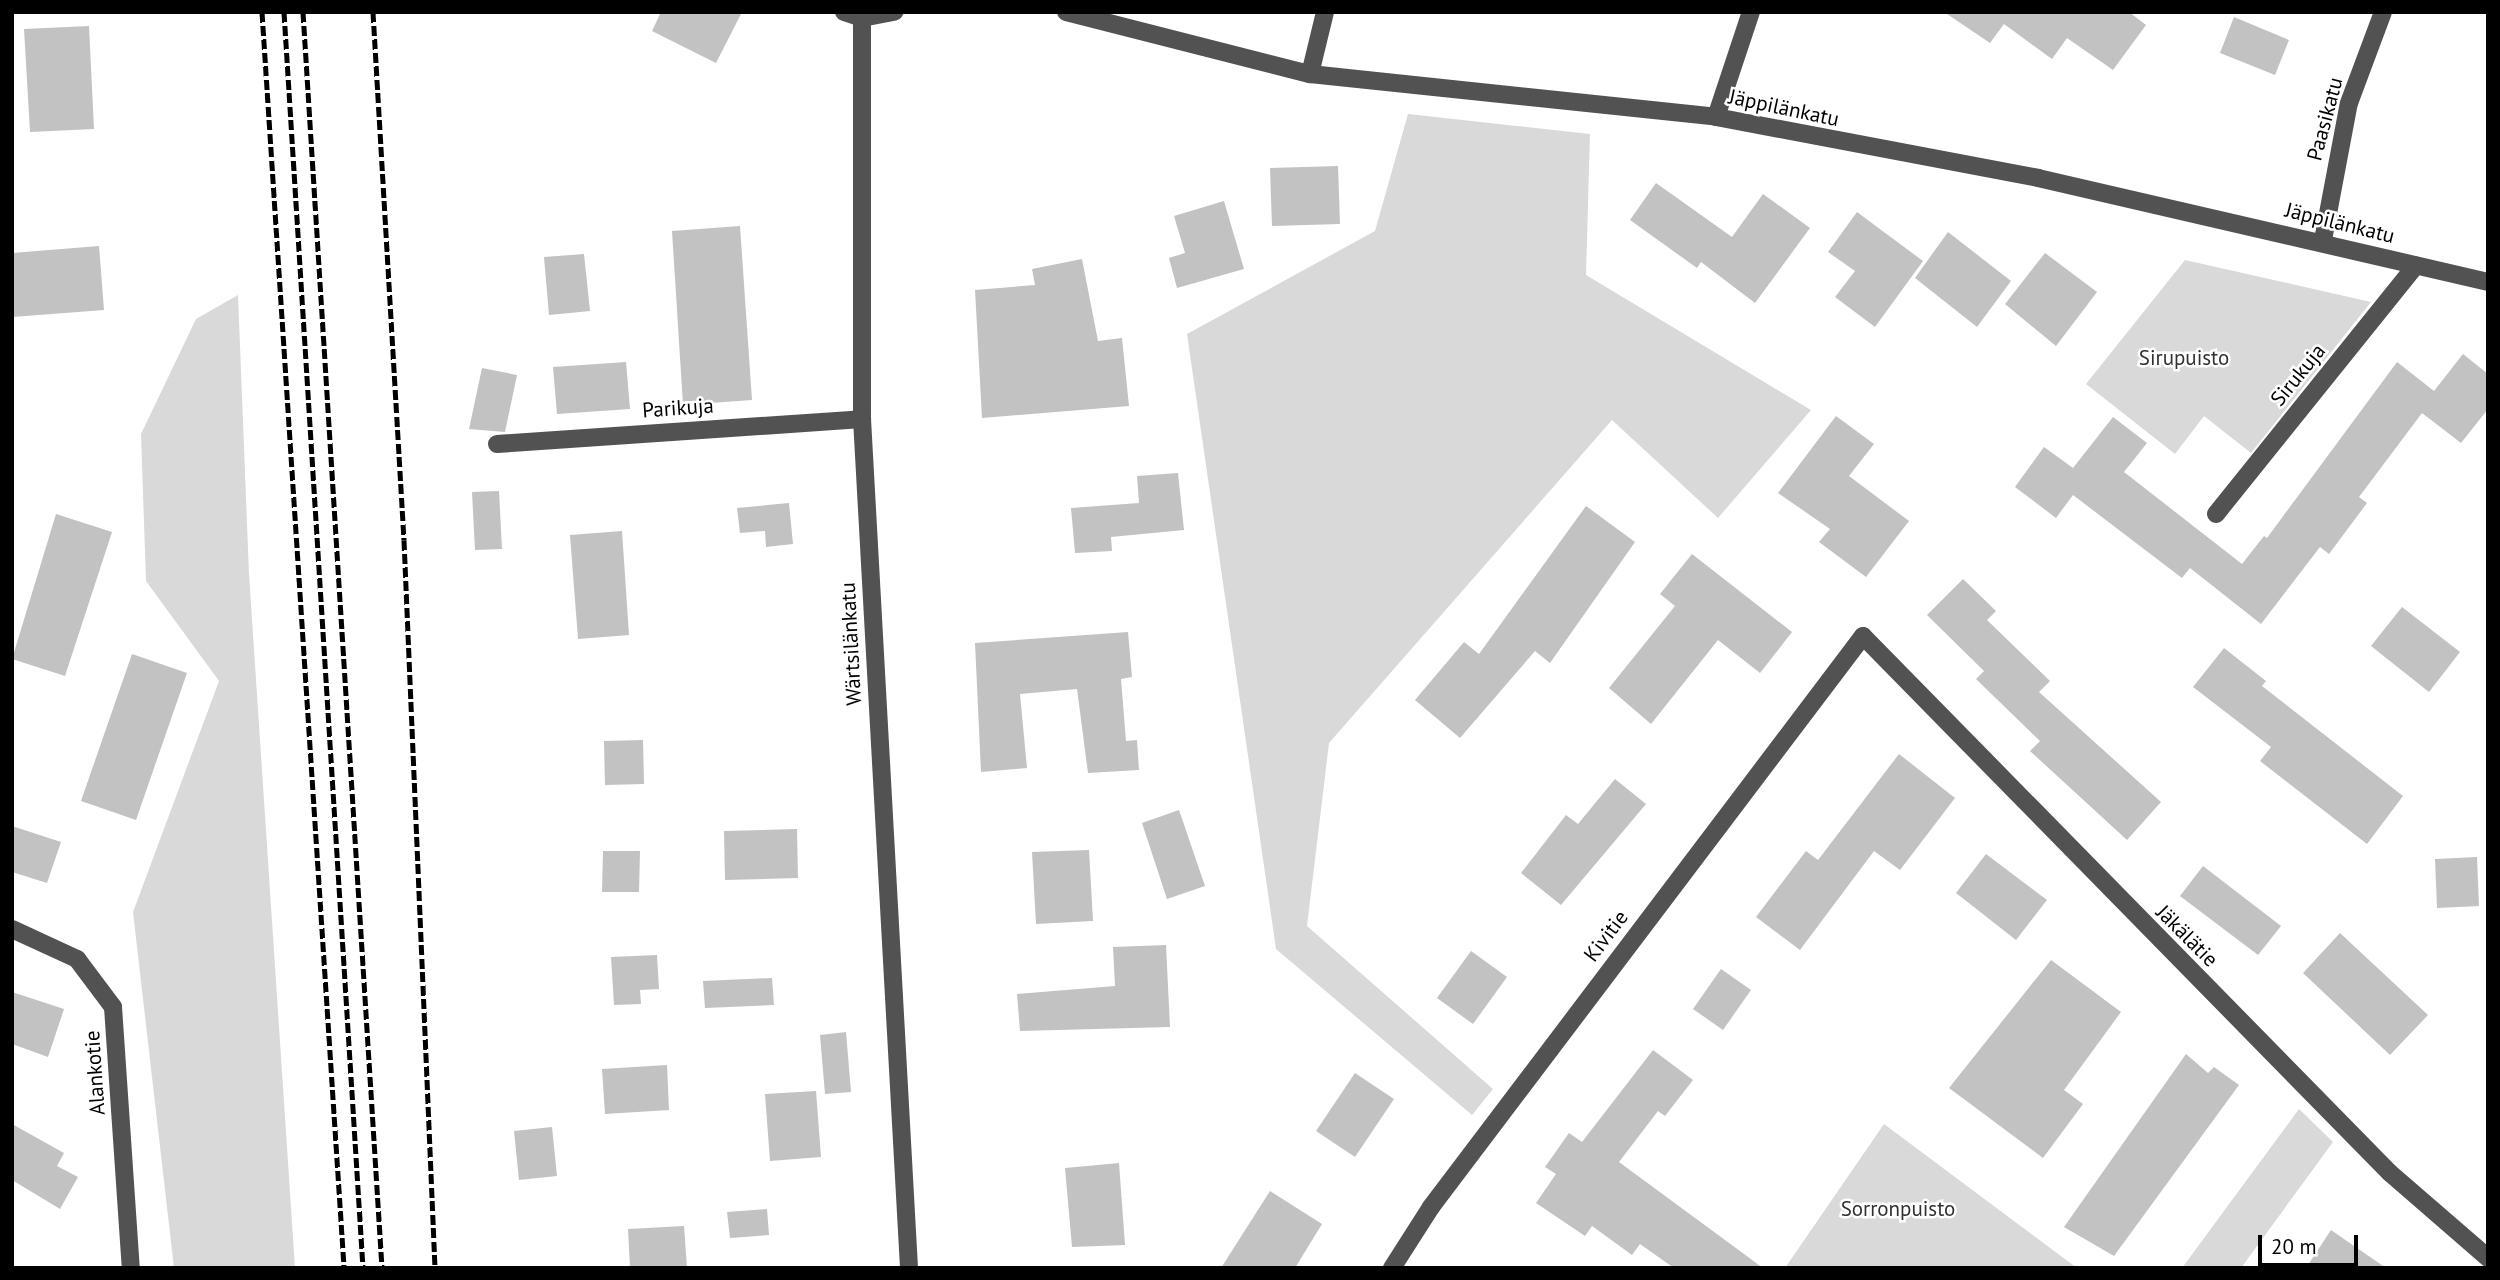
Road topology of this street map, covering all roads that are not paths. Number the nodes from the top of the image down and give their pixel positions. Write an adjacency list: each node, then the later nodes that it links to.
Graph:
1 (844, 12): 7 (street)
2 (894, 12): 7 (street)
3 (1066, 12): 8 (street, Jäppilänkatu)
4 (1325, 12): 8 (street)
5 (1752, 12): 9 (street)
6 (2383, 12): 10 (street, Paasikatu)
7 (862, 18): 13 (street, Wärtsilänkatu)
8 (1310, 74): 9 (street, Jäppilänkatu)
9 (1716, 117): 10 (street, Jäppilänkatu)
10 (2323, 240): 11 (street, Jäppilänkatu)
11 (2416, 265): 12 (street, Jäppilänkatu); 15 (street, Sirukuja)
12 (2488, 282)
13 (862, 419): 14 (street, Parikuja); 20 (street, Wärtsilänkatu)
14 (497, 444)
15 (2216, 514)
16 (1863, 636): 18 (street, Jäkälätie); 21 (street, Kivitie)
17 (12, 929): 19 (street, Alankotie)
18 (2488, 1258)
19 (131, 1268)
20 (909, 1268)
21 (1392, 1268)

